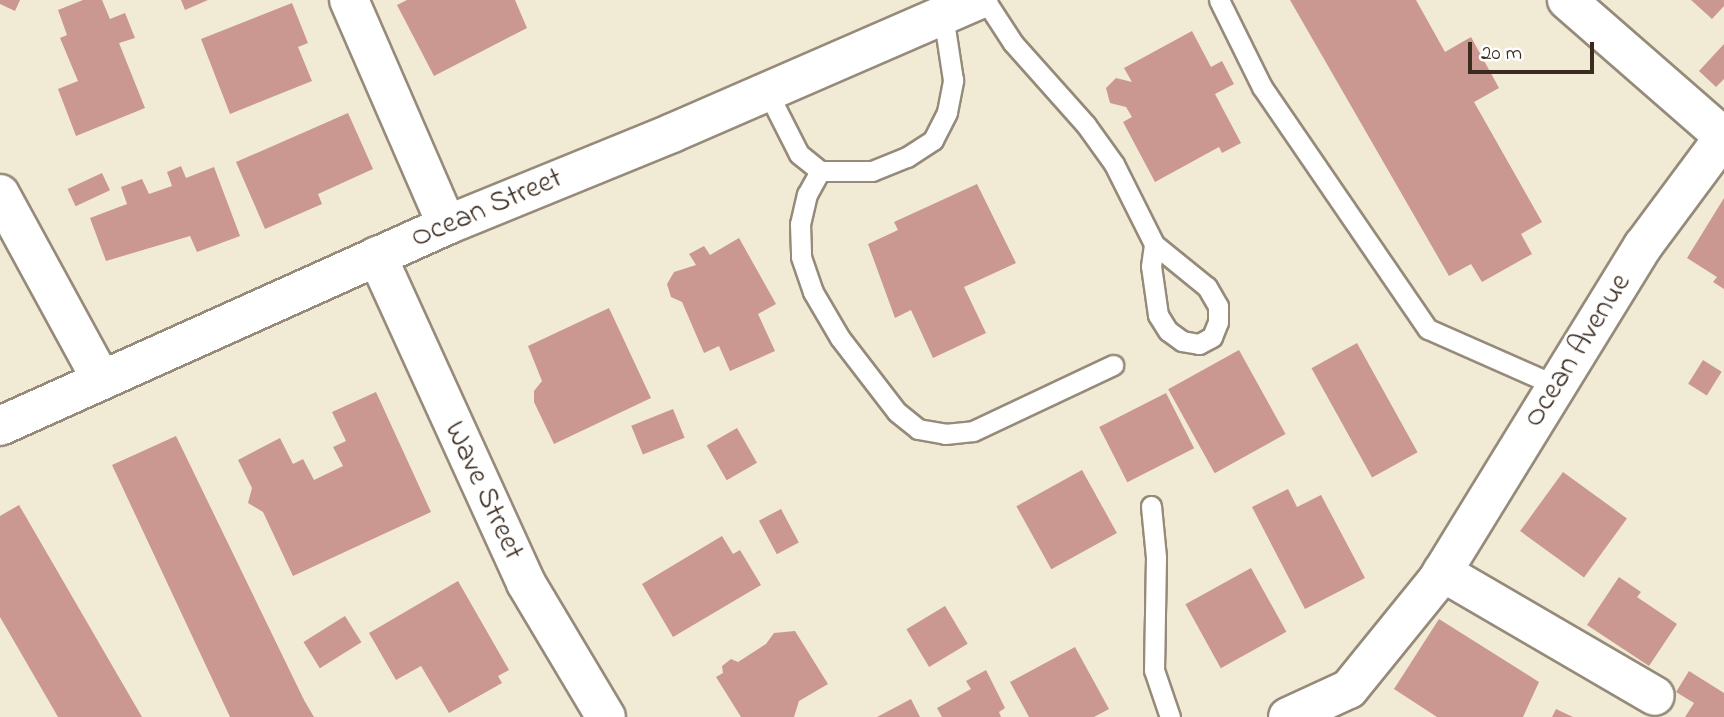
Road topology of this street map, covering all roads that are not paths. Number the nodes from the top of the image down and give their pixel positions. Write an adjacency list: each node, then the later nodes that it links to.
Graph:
1 (349, 0): 11 (street)
2 (978, 0): 6 (street, Ocean Street)
3 (985, 0): 12 (lane)
4 (1219, 0): 16 (lane)
5 (1567, 0): 8 (street)
6 (943, 15): 7 (street, Ocean Street); 9 (lane)
7 (768, 93): 9 (lane); 11 (street, Ocean Street)
8 (1724, 137): 16 (street, Ocean Avenue)
9 (820, 171): 14 (lane)
10 (0, 194): 15 (street)
11 (447, 225): 13 (street, Ocean Street)
12 (1154, 244): 12 (lane)
13 (377, 256): 15 (street, Ocean Street); 21 (street, Wave Street)
14 (1113, 365)
15 (101, 379): 17 (street, Ocean Street)
16 (1557, 386): 19 (street, Ocean Avenue)
17 (0, 426)
18 (1151, 506): 22 (lane)
19 (1442, 572): 20 (street); 23 (street, Ocean Avenue)
20 (1655, 696)
21 (606, 717)
22 (1170, 717)
23 (1288, 717)

